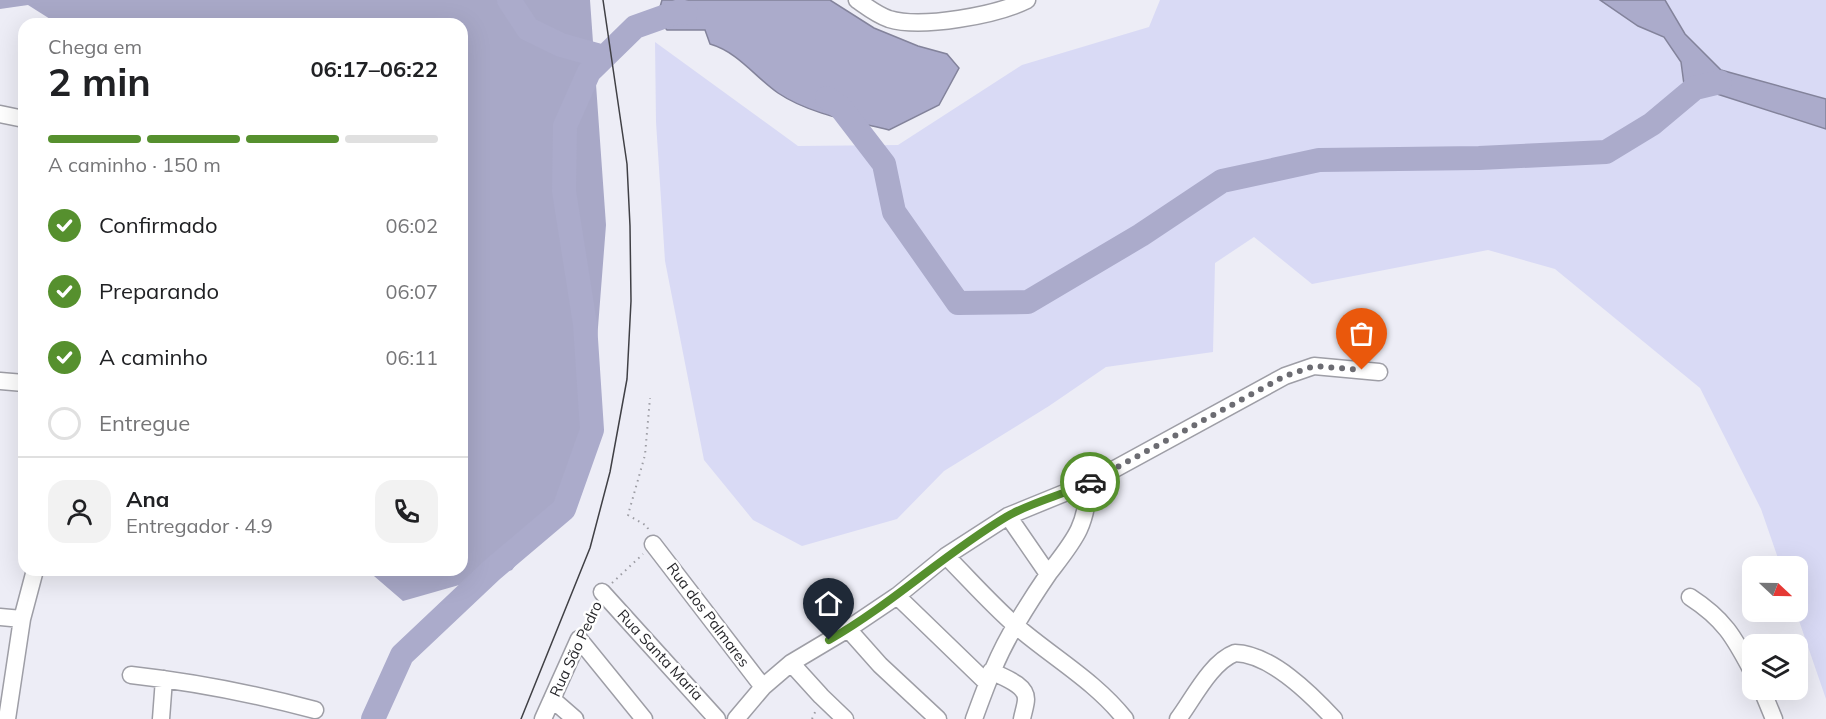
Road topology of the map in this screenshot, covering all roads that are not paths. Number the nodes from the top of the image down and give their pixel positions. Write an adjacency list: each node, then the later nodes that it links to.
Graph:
1 (856, 0): 2 (street)
2 (1028, 0)
3 (0, 114): 4 (street)
4 (18, 118)
5 (1379, 372): 8 (street)
6 (0, 381): 7 (street)
7 (18, 382)
8 (1089, 483): 9 (street); 12 (street)
9 (1008, 516): 11 (street); 12 (street)
10 (653, 544): 26 (street, Rua dos Palmares)
11 (946, 556): 15 (street); 19 (street)
12 (1048, 574): 19 (street)
13 (33, 576): 18 (street)
14 (602, 592): 36 (street, Rua Santa Maria)
15 (897, 596): 20 (street); 24 (street)
16 (1690, 597): 21 (street)
17 (0, 617): 18 (street)
18 (22, 620): 31 (street)
19 (1015, 625): 24 (street); 41 (street)
20 (848, 629): 22 (street); 38 (street)
21 (1742, 652)
22 (791, 663): 26 (street); 37 (street)
23 (131, 675): 25 (street)
24 (989, 677): 39 (street); 40 (street)
25 (164, 679): 29 (street); 32 (street)
26 (763, 687): 30 (street)
27 (552, 699): 33 (street, Rua São Pedro); 34 (street); 35 (street, Rua São Pedro)
28 (1766, 700): 44 (street)
29 (315, 710)
30 (739, 718)
31 (7, 719)
32 (161, 719)
33 (543, 719)
34 (574, 719)
35 (644, 719)
36 (717, 719)
37 (845, 719)
38 (938, 719)
39 (974, 719)
40 (1022, 719)
41 (1125, 719)
42 (1178, 719): 43 (street)
43 (1334, 719)
44 (1774, 719)

